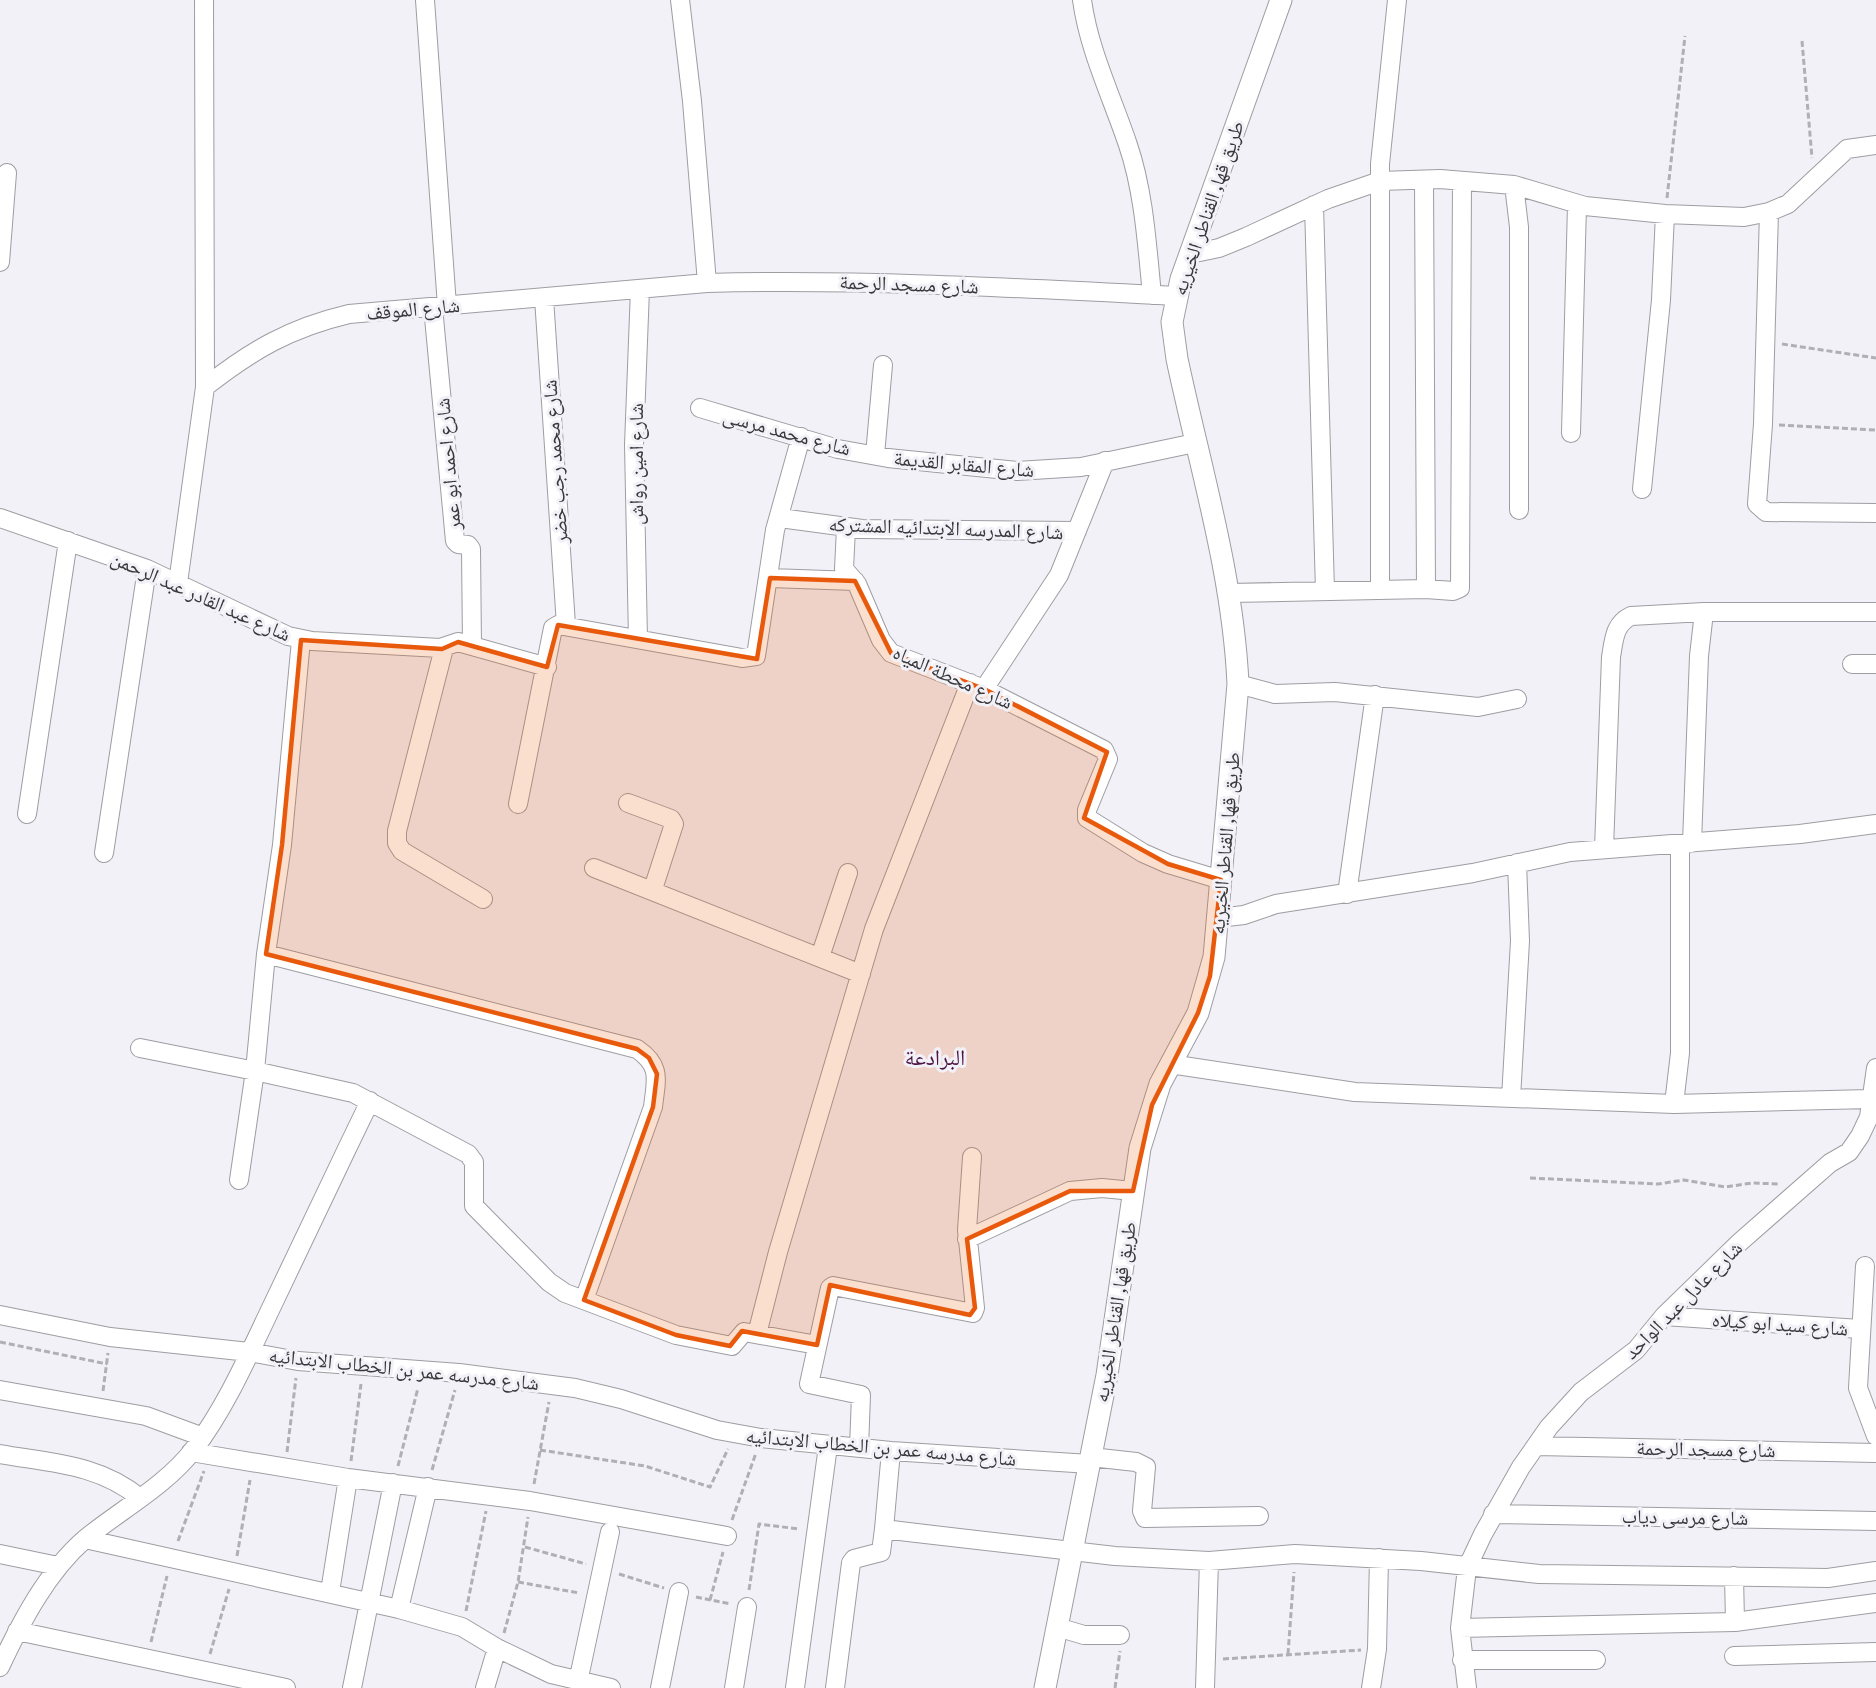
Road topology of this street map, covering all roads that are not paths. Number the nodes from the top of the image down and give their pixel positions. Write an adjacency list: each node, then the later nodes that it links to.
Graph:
1 (204, 0): 26 (street)
2 (425, 0): 24 (street)
3 (680, 0): 19 (street)
4 (1082, 0): 21 (street)
5 (1281, 0): 17 (street, طريق قها, القناطر الخيريه)
6 (1397, 0): 10 (street)
7 (1876, 145): 15 (street)
8 (7, 172): 18 (street)
9 (1424, 180): 10 (street); 11 (street); 45 (street)
10 (1380, 181): 13 (street); 46 (street)
11 (1462, 181): 12 (street); 45 (street)
12 (1514, 184): 14 (street); 34 (street)
13 (1314, 205): 17 (street); 47 (street)
14 (1577, 205): 16 (street); 28 (street)
15 (1769, 212): 16 (street); 35 (street)
16 (1665, 214): 33 (street)
17 (1190, 254): 22 (street, طريق قها, القناطر الخيريه)
18 (0, 262)
19 (707, 283): 20 (street, شارع مسجد الرحمة); 21 (street, شارع مسجد الرحمة)
20 (640, 289): 23 (street, شارع الموقف); 52 (street, شارع امين رواش)
21 (1152, 295): 22 (street, شارع مسجد الرحمة)
22 (1177, 296): 30 (street, طريق قها, القناطر الخيريه)
23 (544, 298): 24 (street, شارع الموقف); 51 (street, شارع محمد رجب خضر)
24 (440, 307): 26 (street, شارع الموقف); 54 (street, شارع احمد ابو عمر)
25 (883, 365): 31 (street)
26 (205, 387): 44 (street)
27 (700, 408): 29 (street, شارع محمد مرسى)
28 (1571, 433)
29 (801, 437): 31 (street, شارع محمد مرسى); 37 (street)
30 (1195, 443): 32 (street, شارع المقابر القديمة); 48 (street, طريق قها, القناطر الخيريه)
31 (876, 455): 32 (street, شارع المقابر القديمة)
32 (1105, 461): 39 (street)
33 (1642, 489)
34 (1519, 510)
35 (1876, 513)
36 (0, 518): 40 (street, شارع عبد القادر عبد الرحمن)
37 (780, 518): 38 (street, شارع المدرسه الابتدائيه المشتركه); 42 (street)
38 (846, 528): 39 (street, شارع المدرسه الابتدائيه المشتركه); 43 (street, شارع محطة المياه)
39 (1077, 531): 60 (street)
40 (68, 541): 41 (street, شارع عبد القادر عبد الرحمن); 65 (street)
41 (147, 569): 44 (street, شارع عبد القادر عبد الرحمن); 69 (street)
42 (770, 578): 43 (street); 52 (street)
43 (855, 581): 60 (street, شارع محطة المياه)
44 (178, 583): 53 (street, شارع عبد القادر عبد الرحمن)
45 (1426, 589): 46 (street)
46 (1380, 590): 47 (street)
47 (1325, 591): 48 (street)
48 (1229, 593): 59 (street, طريق قها, القناطر الخيريه)
49 (1704, 612): 50 (street); 67 (street); 68 (street)
50 (1876, 612)
51 (566, 625): 52 (street); 58 (street)
52 (638, 639)
53 (302, 640): 55 (street, شارع عبد القادر عبد الرحمن); 78 (street)
54 (472, 646): 55 (street, شارع عبد القادر عبد الرحمن); 58 (street, شارع عبد القادر عبد الرحمن)
55 (444, 648): 76 (street)
56 (1851, 664): 57 (street)
57 (1876, 664)
58 (547, 667): 64 (street)
59 (1238, 684): 61 (street); 73 (street, طريق قها, القناطر الخيريه)
60 (977, 686): 73 (street, شارع محطة المياه); 80 (street)
61 (1375, 696): 62 (street); 75 (street)
62 (1517, 699)
63 (628, 803): 74 (street)
64 (518, 804)
65 (27, 814)
66 (1876, 824): 67 (street)
67 (1686, 844): 68 (street); 88 (street)
68 (1604, 849): 70 (street)
69 (104, 853)
70 (1517, 863): 75 (street); 85 (street)
71 (594, 867): 74 (street)
72 (848, 873): 79 (street)
73 (1221, 880): 77 (street, طريق قها, القناطر الخيريه)
74 (653, 889): 79 (street)
75 (1347, 894): 77 (street)
76 (483, 899)
77 (1218, 918): 82 (street, طريق قها, القناطر الخيريه)
78 (266, 954): 84 (street); 94 (street)
79 (820, 957): 80 (street)
80 (861, 974): 98 (street)
81 (140, 1048): 84 (street)
82 (1170, 1064): 85 (street); 91 (street, طريق قها, القناطر الخيريه)
83 (1876, 1068): 86 (street, شارع عادل عبد الواحد)
84 (255, 1071): 87 (street); 90 (street)
85 (1511, 1098): 88 (street)
86 (1870, 1100): 88 (street); 96 (street, شارع عادل عبد الواحد)
87 (370, 1101): 94 (street); 100 (street)
88 (1674, 1104)
89 (972, 1157): 92 (street)
90 (239, 1180)
91 (1133, 1191): 92 (street); 111 (street, طريق قها, القناطر الخيريه)
92 (967, 1239): 99 (street)
93 (1864, 1266): 97 (street)
94 (584, 1300): 98 (street)
95 (0, 1316): 100 (street, شارع مدرسه عمر بن الخطاب الابتدائيه)
96 (1664, 1316): 97 (street, شارع سيد ابو كيلاه); 105 (street, شارع عادل عبد الواحد)
97 (1860, 1329): 102 (street)
98 (758, 1334): 99 (street)
99 (817, 1345): 106 (street)
100 (249, 1352): 103 (street); 104 (street, شارع مدرسه عمر بن الخطاب الابتدائيه)
101 (0, 1390): 103 (street)
102 (1876, 1436)
103 (202, 1437): 110 (street)
104 (828, 1446): 106 (street, شارع مدرسه عمر بن الخطاب الابتدائيه); 155 (street)
105 (1536, 1446): 108 (street, شارع مسجد الرحمة); 116 (street, شارع عادل عبد الواحد)
106 (859, 1449): 107 (street, شارع مدرسه عمر بن الخطاب الابتدائيه)
107 (891, 1451): 111 (street, شارع مدرسه عمر بن الخطاب الابتدائيه); 119 (street)
108 (1876, 1453)
109 (0, 1454): 115 (street)
110 (200, 1454): 112 (street); 115 (street)
111 (1091, 1460): 117 (street, شارع مدرسه عمر بن الخطاب الابتدائيه); 123 (street, طريق قها, القناطر الخيريه)
112 (348, 1478): 113 (street); 131 (street)
113 (393, 1483): 114 (street); 133 (street)
114 (428, 1486): 121 (street); 136 (street)
115 (140, 1498): 122 (street)
116 (1493, 1514): 118 (street, شارع مرسى دياب); 128 (street, شارع عادل عبد الواحد)
117 (1259, 1516)
118 (1876, 1521)
119 (884, 1529): 123 (street); 156 (street)
120 (610, 1532): 148 (street)
121 (727, 1536)
122 (85, 1539): 127 (street); 131 (street)
123 (1072, 1551): 126 (street); 138 (street, طريق قها, القناطر الخيريه)
124 (0, 1554): 127 (street)
125 (1379, 1558): 126 (street); 128 (street); 159 (street)
126 (1209, 1561): 158 (street)
127 (58, 1566): 141 (street)
128 (1467, 1568): 130 (street); 139 (street, شارع عادل عبد الواحد)
129 (1876, 1571): 130 (street)
130 (1734, 1576): 137 (street)
131 (330, 1592): 133 (street)
132 (678, 1592): 153 (street)
133 (368, 1602): 136 (street); 150 (street)
134 (1876, 1603): 137 (street)
135 (747, 1607): 154 (street)
136 (399, 1609): 142 (street)
137 (1735, 1622): 139 (street)
138 (1056, 1628): 140 (street); 157 (street, طريق قها, القناطر الخيريه)
139 (1460, 1628): 145 (street, شارع عادل عبد الواحد)
140 (1120, 1635)
141 (9, 1638): 147 (street); 149 (street)
142 (497, 1648): 148 (street); 151 (street)
143 (1876, 1652): 144 (street)
144 (1734, 1656)
145 (1462, 1660): 146 (street); 160 (street, شارع عادل عبد الواحد)
146 (1596, 1660)
147 (0, 1667)
148 (578, 1682): 152 (street)
149 (286, 1688)
150 (352, 1688)
151 (485, 1688)
152 (611, 1688)
153 (660, 1688)
154 (734, 1688)
155 (795, 1688)
156 (835, 1688)
157 (1045, 1688)
158 (1205, 1688)
159 (1371, 1688)
160 (1467, 1688)

